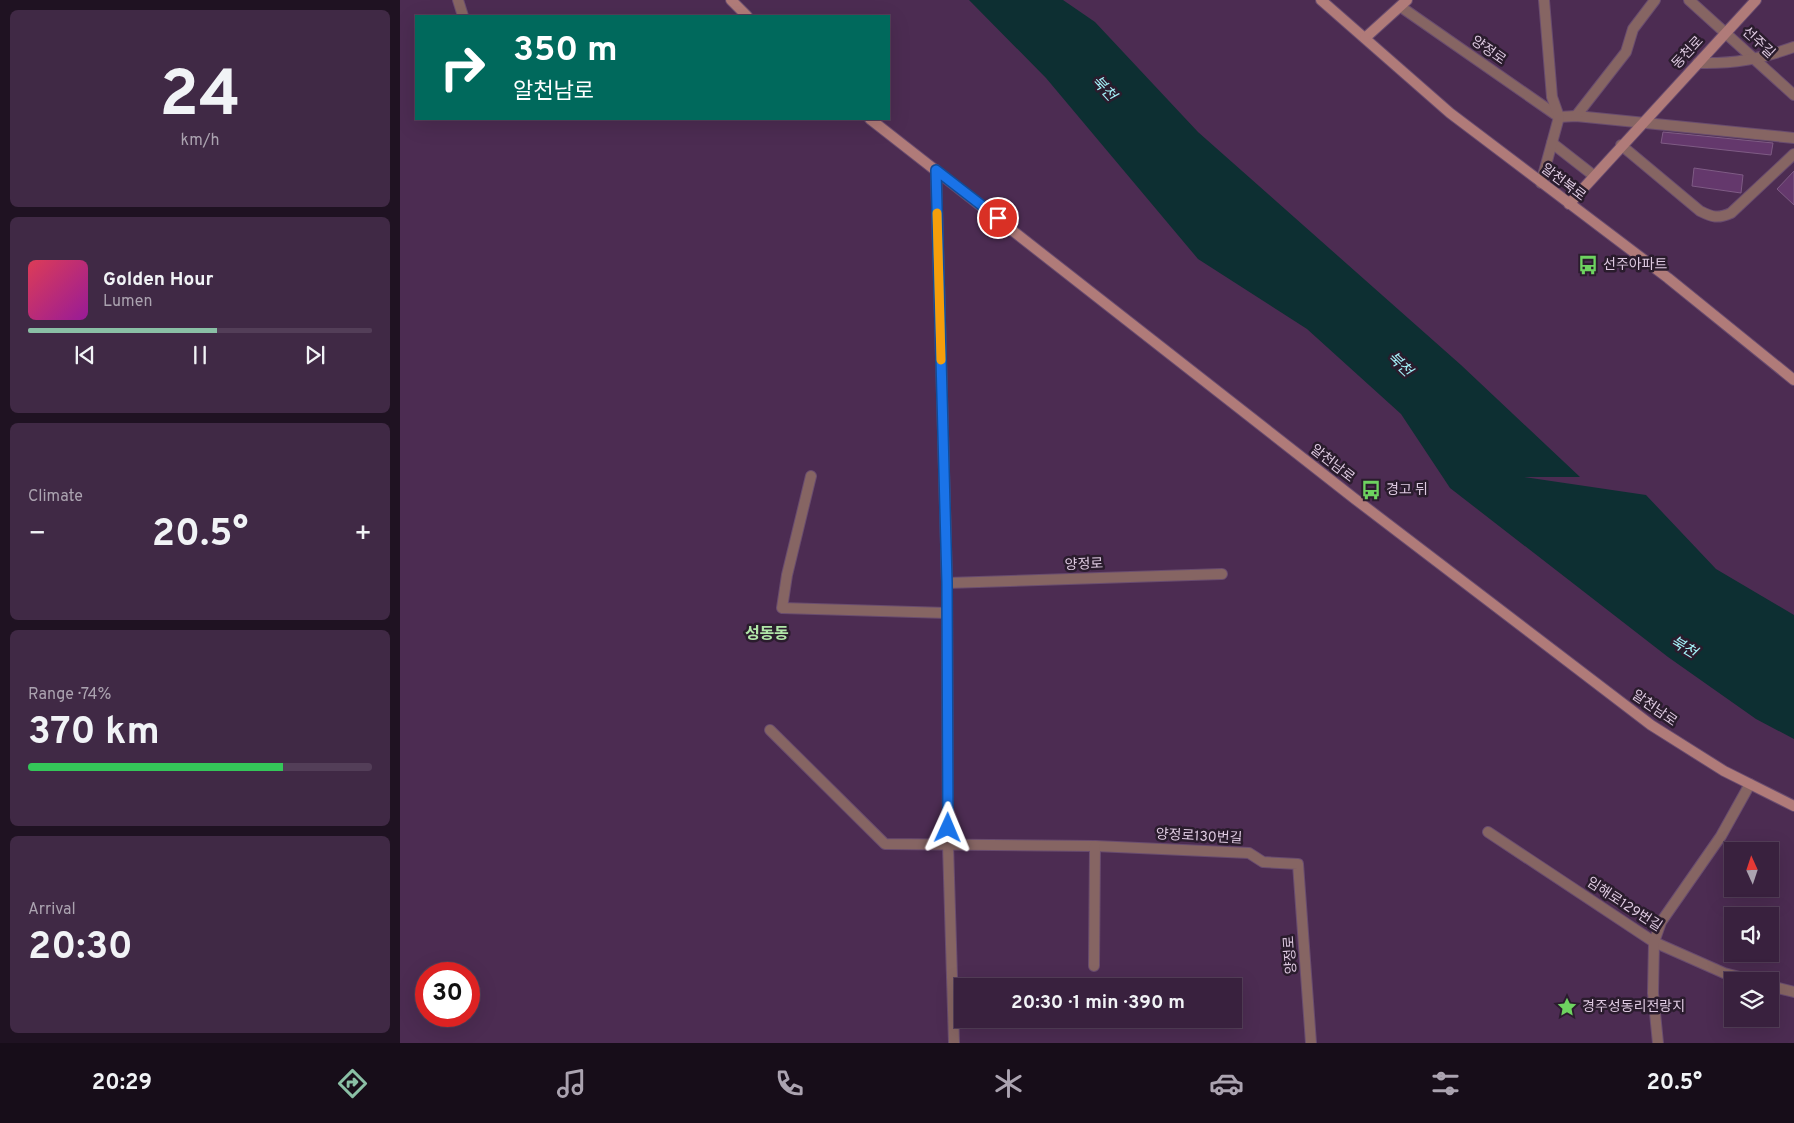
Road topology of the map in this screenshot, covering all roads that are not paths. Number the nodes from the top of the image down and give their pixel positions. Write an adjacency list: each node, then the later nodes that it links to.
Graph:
1 (458, 0): 9 (street)
2 (731, 0): 10 (street)
3 (1321, 0): 12 (street, 알천북로)
4 (1544, 0): 18 (street)
5 (1655, 0): 17 (street)
6 (1689, 0): 11 (street, 선주길)
7 (1756, 0): 11 (street, 동천로)
8 (1404, 4): 12 (street, 양정로); 18 (street, 양정로)
9 (463, 15)
10 (746, 15)
11 (1726, 32): 14 (street, 선주길); 15 (street, 동천로)
12 (1365, 38): 27 (street, 알천북로)
13 (1794, 47): 14 (street)
14 (1756, 60): 15 (street); 16 (street, 선주길)
15 (1698, 62): 20 (street, 동천로)
16 (1794, 95)
17 (1576, 116): 18 (street); 20 (street)
18 (1559, 117): 22 (street)
19 (871, 120): 25 (street, 알천남로)
20 (1640, 124): 21 (street); 23 (street, 동천로)
21 (1794, 138)
22 (1552, 143): 26 (street); 27 (street)
23 (1621, 145): 24 (street); 26 (street, 동천로)
24 (1794, 154)
25 (936, 170): 32 (street); 35 (street, 알천남로)
26 (1593, 175): 28 (street, 동천로)
27 (1541, 184): 28 (street, 알천북로)
28 (1569, 204): 29 (street, 알천북로)
29 (1793, 376)
30 (811, 476): 33 (street)
31 (1222, 574): 32 (street, 양정로)
32 (947, 583): 33 (street)
33 (947, 613): 38 (street)
34 (770, 730): 38 (street)
35 (1750, 784): 36 (street, 알천남로); 41 (street)
36 (1794, 806)
37 (1488, 832): 41 (street, 임해로129번길)
38 (948, 845): 39 (street, 양정로130번길); 44 (street)
39 (1095, 846): 40 (street, 양정로130번길); 42 (street)
40 (1298, 864): 49 (street, 양정로)
41 (1654, 942): 43 (street, 임해로129번길); 50 (street)
42 (1094, 966)
43 (1724, 973)
44 (956, 978)
45 (1779, 988): 46 (street)
46 (1794, 992)
47 (956, 1028): 48 (street)
48 (954, 1043)
49 (1311, 1043)
50 (1658, 1043)

